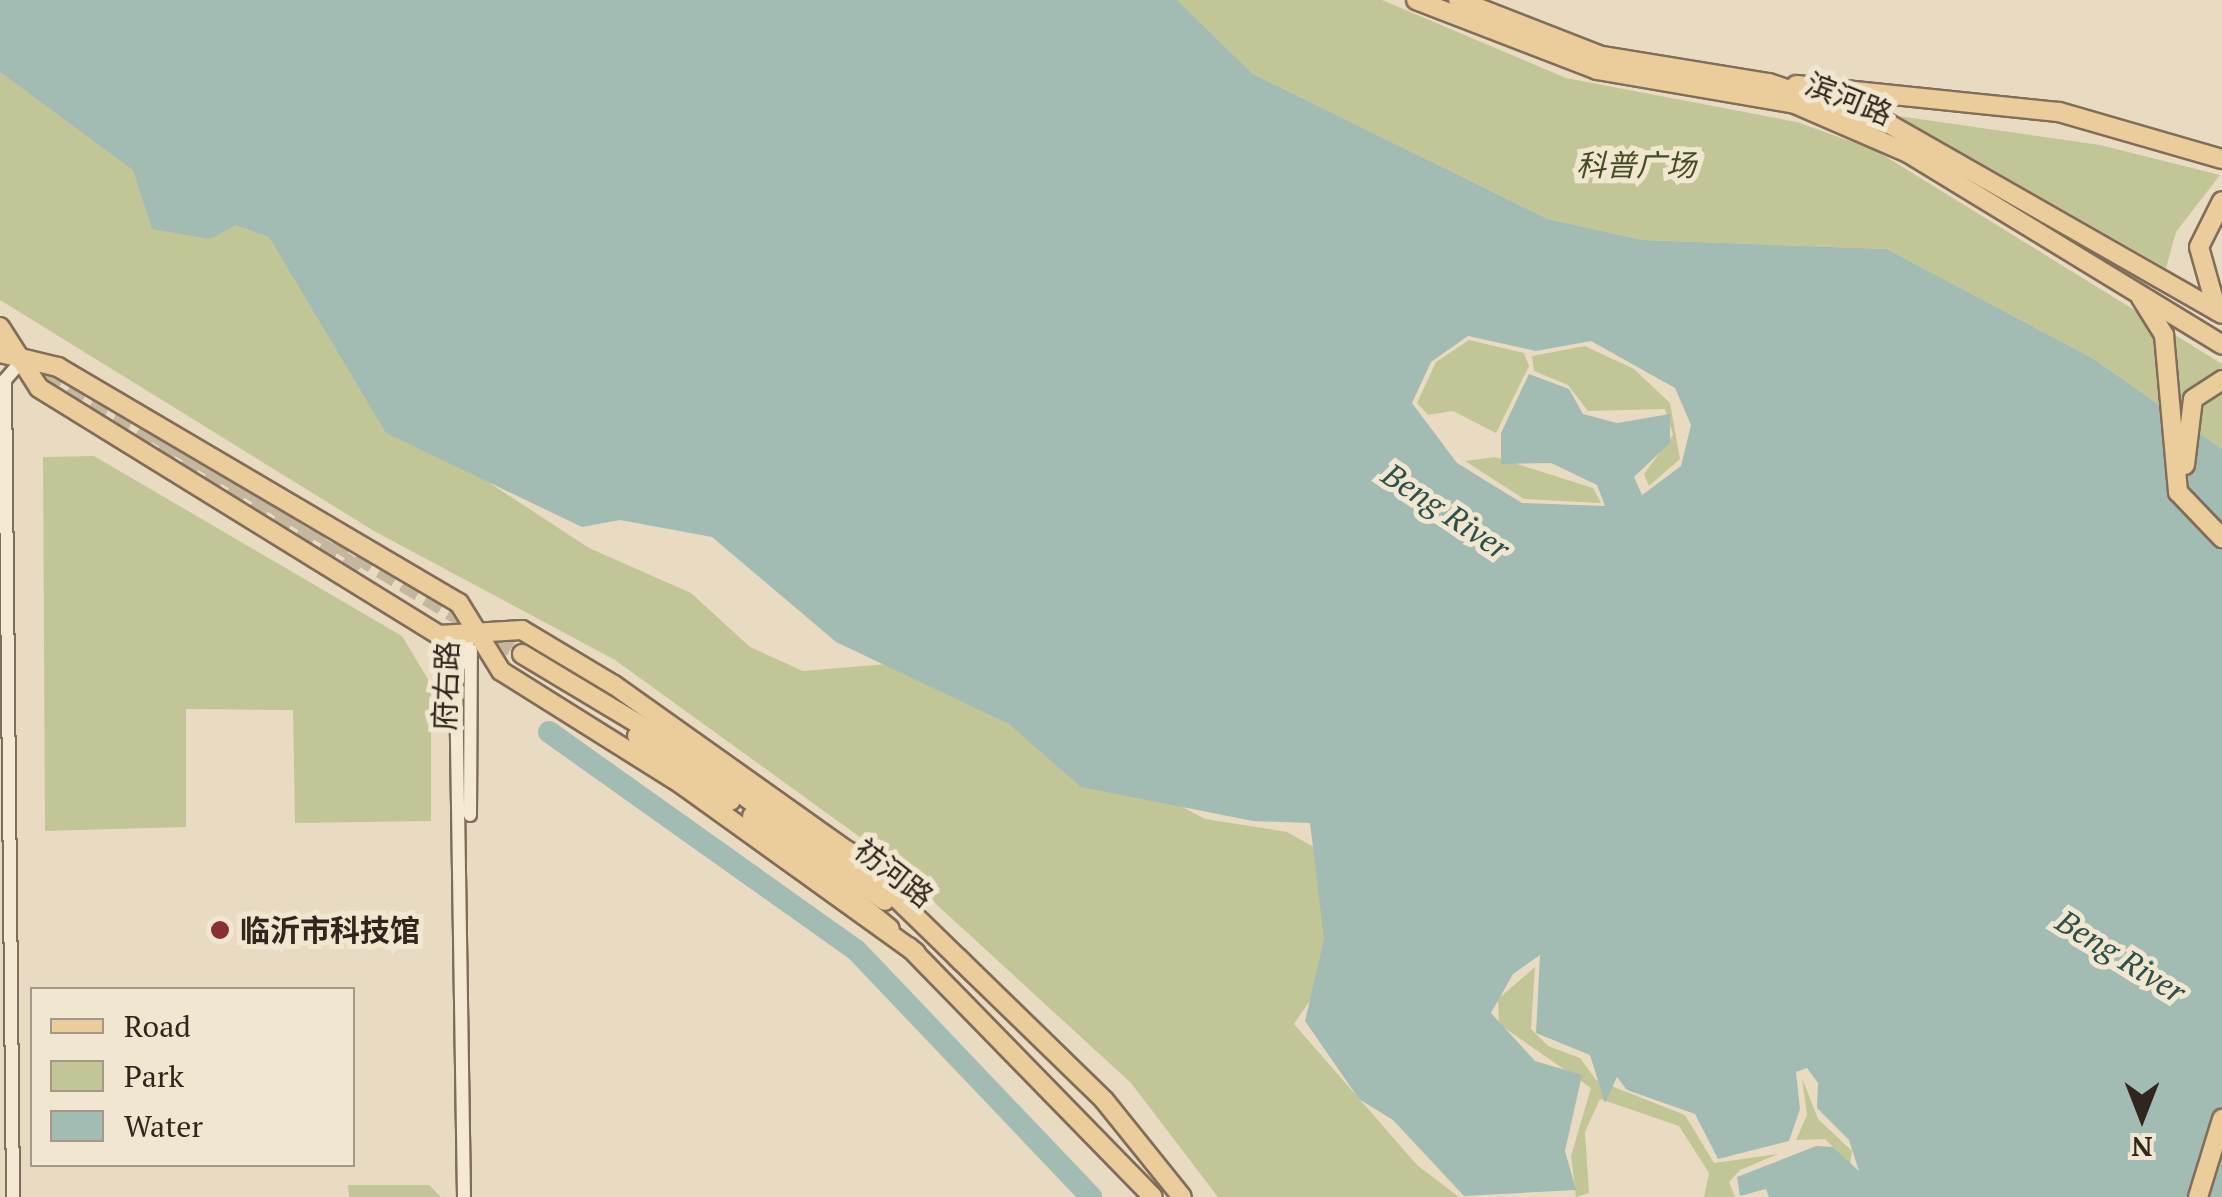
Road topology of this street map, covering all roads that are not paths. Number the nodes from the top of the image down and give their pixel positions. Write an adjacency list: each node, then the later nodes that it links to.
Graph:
1 (1416, 0): 6 (main road, 滨河路)
2 (1458, 0): 3 (main road, 滨河路)
3 (1769, 82): 4 (main road); 7 (main road, 滨河路)
4 (2222, 159)
5 (2222, 201): 7 (main road)
6 (2138, 294): 9 (main road, 滨河路); 14 (main road)
7 (2220, 313)
8 (0, 327): 11 (main road)
9 (2222, 345)
10 (0, 353): 11 (main road)
11 (24, 358): 15 (main road); 15 (main road); 19 (street)
12 (2221, 380): 13 (main road)
13 (2222, 526)
14 (2222, 538)
15 (473, 627): 16 (main road); 17 (main road); 20 (street, 府右路)
16 (916, 953): 17 (main road, 祊河路); 21 (main road, 祊河路)
17 (962, 962): 22 (main road, 祊河路)
18 (2222, 1119): 23 (main road)
19 (16, 1197)
20 (467, 1197)
21 (1153, 1197)
22 (1182, 1197)
23 (2198, 1197)

